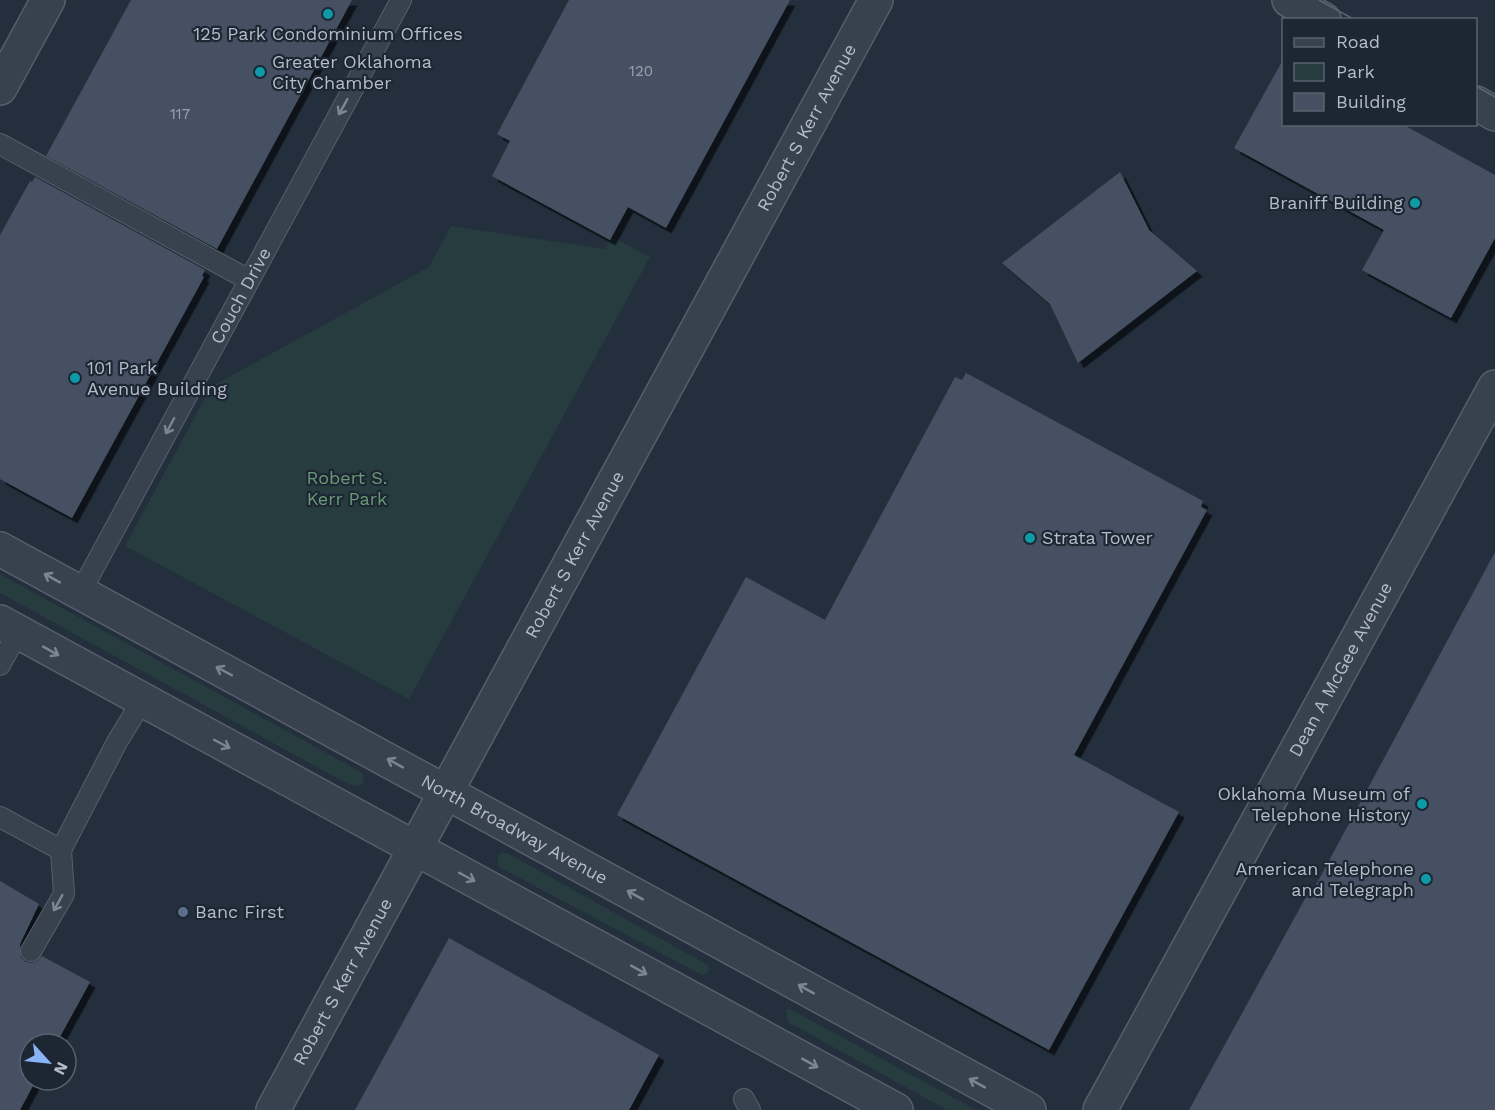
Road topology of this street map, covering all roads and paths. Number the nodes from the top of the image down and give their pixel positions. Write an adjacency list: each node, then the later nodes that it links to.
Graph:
1 (48, 0): 6 (street)
2 (401, 0): 10 (lane, Couch Drive, one-way to 10)
3 (876, 0): 17 (street, Robert S Kerr Avenue)
4 (1289, 0): 5 (street)
5 (1320, 18)
6 (0, 88)
7 (1477, 104): 8 (street)
8 (1495, 114)
9 (0, 144): 10 (lane)
10 (249, 280): 13 (lane, Couch Drive, one-way to 13)
11 (1495, 387): 25 (street, Dean A McGee Avenue)
12 (0, 549): 13 (street, North Broadway Avenue, one-way to 12)
13 (80, 593): 17 (street, North Broadway Avenue, one-way to 13)
14 (9, 627): 15 (lane); 16 (street, one-way to 16)
15 (0, 665)
16 (142, 700): 19 (street, one-way to 19); 20 (lane)
17 (447, 792): 19 (street, Robert S Kerr Avenue); 24 (street, North Broadway Avenue, one-way to 17)
18 (0, 818): 20 (lane)
19 (416, 849): 22 (street, Robert S Kerr Avenue); 23 (street, one-way to 23)
20 (61, 850): 21 (lane, one-way to 21)
21 (32, 951)
22 (273, 1110)
23 (896, 1110)
24 (1029, 1110)
25 (1101, 1110)

